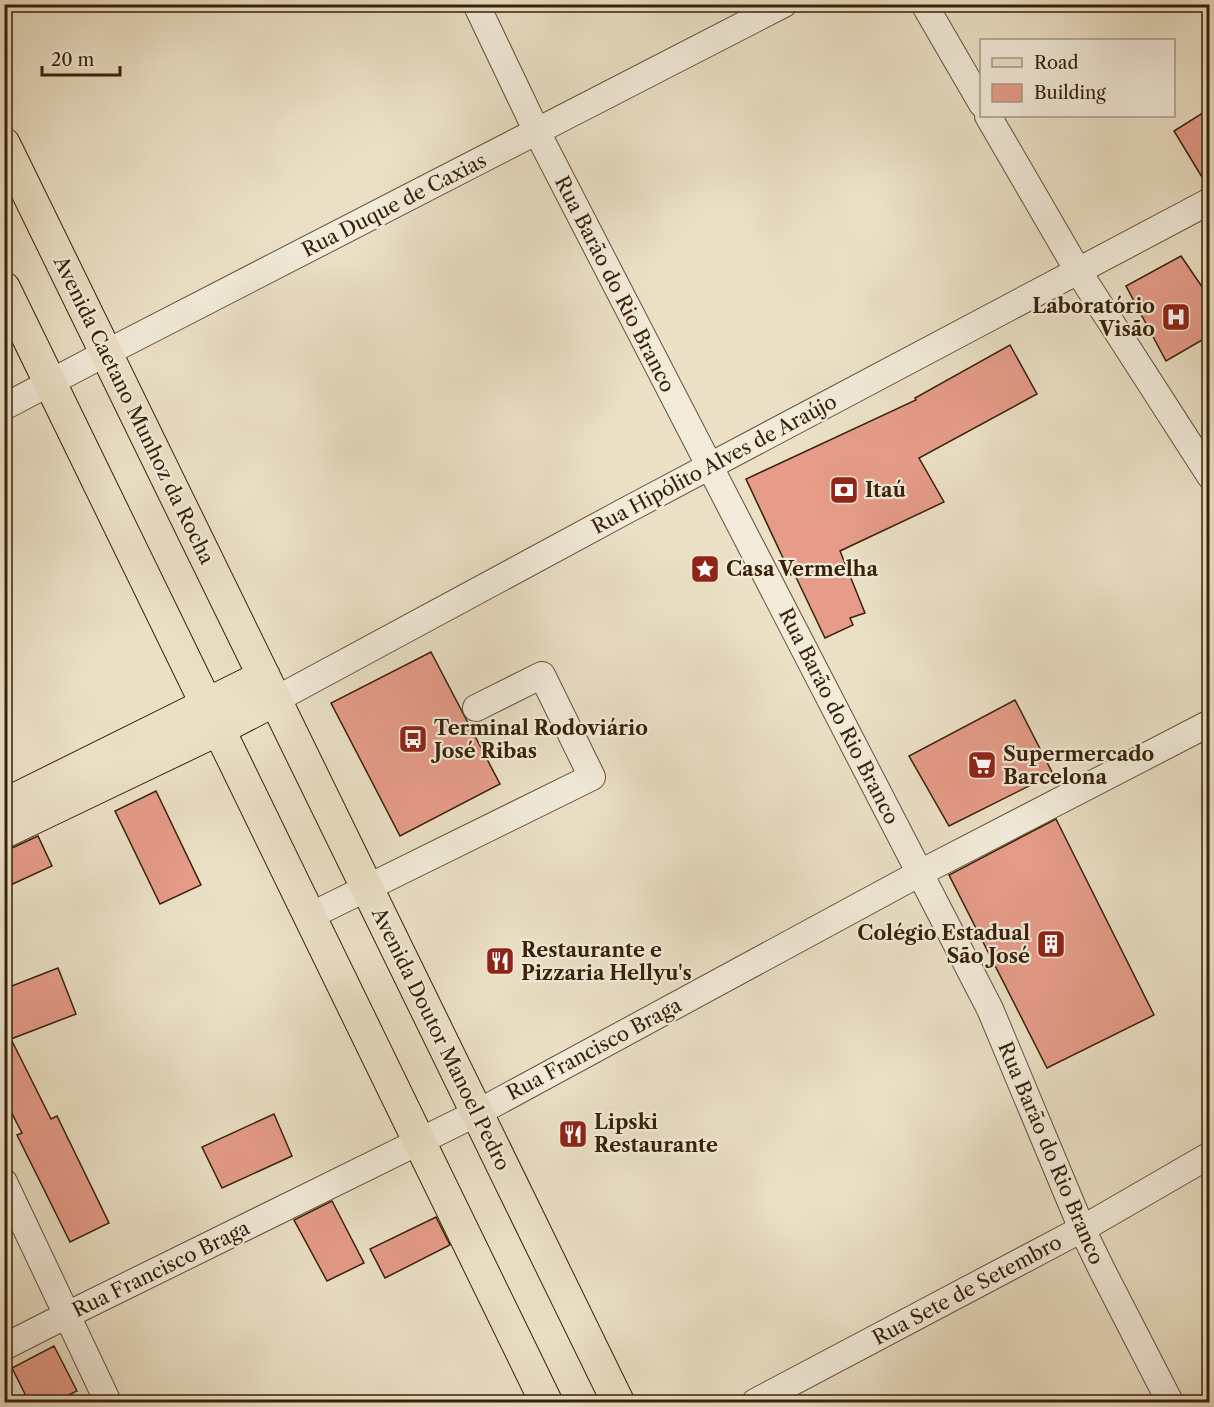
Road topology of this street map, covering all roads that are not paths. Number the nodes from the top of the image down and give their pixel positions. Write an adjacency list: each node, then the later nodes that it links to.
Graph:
1 (476, 4): 6 (street, Rua Barão do Rio Branco)
2 (784, 4): 6 (street, Rua Duque de Caxias)
3 (924, 4): 4 (street)
4 (980, 102)
5 (989, 117): 9 (street)
6 (537, 132): 11 (street, Rua Duque de Caxias); 14 (street, Rua Barão do Rio Branco)
7 (4, 144): 11 (main road, Avenida Caetano Munhoz da Rocha)
8 (1209, 201): 9 (street, Rua Hipólito Alves de Araújo)
9 (1078, 271): 14 (street, Rua Hipólito Alves de Araújo); 15 (street)
10 (4, 288): 12 (main road)
11 (106, 353): 12 (street, Rua Duque de Caxias); 16 (main road, Avenida Caetano Munhoz da Rocha)
12 (51, 383): 13 (street, Rua Duque de Caxias); 18 (main road)
13 (4, 407)
14 (709, 467): 16 (street, Rua Hipólito Alves de Araújo); 22 (street, Rua Barão do Rio Branco)
15 (1209, 476)
16 (269, 688): 18 (main road); 23 (main road, Avenida Doutor Manoel Pedro)
17 (476, 708): 23 (street)
18 (213, 717): 20 (main road); 21 (main road); 24 (main road)
19 (1209, 723): 22 (street, Rua Francisco Braga)
20 (4, 805)
21 (4, 832)
22 (920, 873): 25 (street, Rua Francisco Braga); 29 (street, Rua Barão do Rio Branco)
23 (367, 888): 24 (street); 25 (main road, Avenida Doutor Manoel Pedro)
24 (310, 916): 26 (main road)
25 (477, 1113): 26 (street, Rua Francisco Braga); 34 (main road, Avenida Doutor Manoel Pedro)
26 (419, 1141): 30 (street, Rua Francisco Braga); 33 (main road)
27 (1209, 1155): 29 (street, Rua Sete de Setembro)
28 (4, 1182): 30 (street)
29 (1082, 1229): 35 (street, Rua Sete de Setembro); 36 (street, Rua Barão do Rio Branco)
30 (67, 1315): 31 (street, Rua Francisco Braga); 32 (street)
31 (4, 1347)
32 (108, 1402)
33 (546, 1402)
34 (618, 1402)
35 (755, 1402)
36 (1170, 1402)

